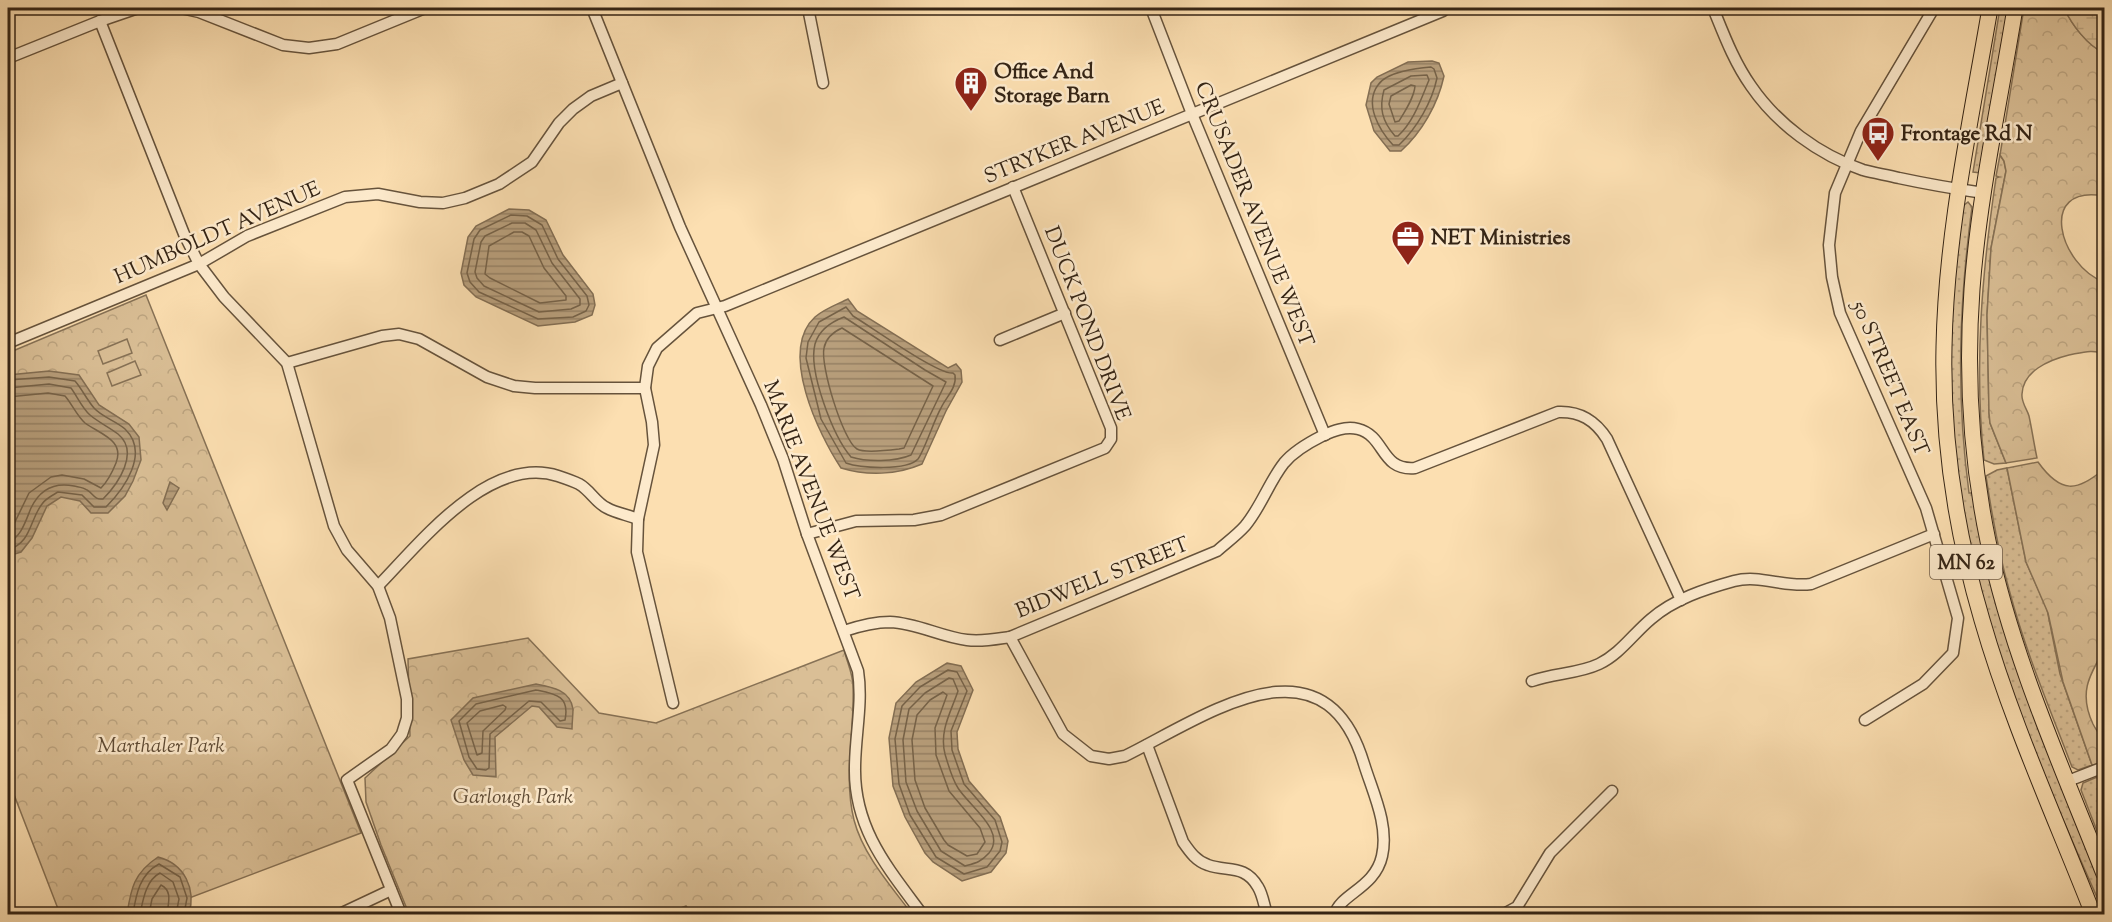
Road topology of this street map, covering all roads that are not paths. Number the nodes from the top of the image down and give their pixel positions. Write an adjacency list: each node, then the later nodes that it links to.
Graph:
1 (138, 8): 12 (street)
2 (180, 8): 3 (street)
3 (424, 8)
4 (592, 8): 14 (street, MARIE AVENUE WEST)
5 (808, 8): 15 (street)
6 (1151, 8): 16 (street, CRUSADER AVENUE WEST)
7 (1445, 8): 16 (street, STRYKER AVENUE)
8 (1713, 8): 17 (street)
9 (1934, 8): 17 (street, 50 STREET EAST)
10 (1990, 8): 19 (highway, MN 62)
11 (2015, 8): 20 (highway, MN 62)
12 (100, 21): 13 (street); 21 (street)
13 (8, 58)
14 (622, 83): 21 (street, HUMBOLDT AVENUE); 22 (street, MARIE AVENUE WEST)
15 (823, 83)
16 (1192, 114): 18 (street, STRYKER AVENUE); 28 (street, CRUSADER AVENUE WEST)
17 (1848, 163): 19 (street); 31 (street, 50 STREET EAST)
18 (1013, 187): 22 (street, STRYKER AVENUE); 23 (street, DUCK POND DRIVE)
19 (1959, 190): 20 (street); 43 (highway, MN 62)
20 (1984, 193): 41 (highway, MN 62)
21 (199, 264): 25 (street, HUMBOLDT AVENUE); 26 (street)
22 (717, 309): 27 (street, STRYKER AVENUE); 30 (street, MARIE AVENUE WEST)
23 (1065, 313): 24 (street); 30 (street, DUCK POND DRIVE)
24 (1000, 340)
25 (8, 343)
26 (287, 363): 27 (street); 32 (street)
27 (645, 388): 29 (street)
28 (1325, 435): 33 (street, BIDWELL STREET); 35 (street, BIDWELL STREET)
29 (638, 519): 32 (street); 37 (street)
30 (807, 534): 34 (street, MARIE AVENUE WEST)
31 (1934, 534): 33 (street); 38 (street, 50 STREET EAST)
32 (378, 586): 45 (street)
33 (1681, 600): 36 (street)
34 (844, 631): 35 (street, BIDWELL STREET); 48 (street, MARIE AVENUE WEST)
35 (1010, 637): 39 (street)
36 (1532, 681)
37 (673, 703)
38 (1865, 720)
39 (1147, 745): 49 (street); 50 (street)
40 (2104, 767): 41 (street)
41 (2068, 781): 44 (highway, MN 62)
42 (1612, 791): 51 (street)
43 (2057, 824): 52 (highway, MN 62); 53 (highway)
44 (2104, 874)
45 (391, 890): 46 (street); 47 (street)
46 (340, 915)
47 (401, 915)
48 (922, 915)
49 (1267, 915)
50 (1335, 915)
51 (1504, 915)
52 (2093, 915)
53 (2103, 915)

